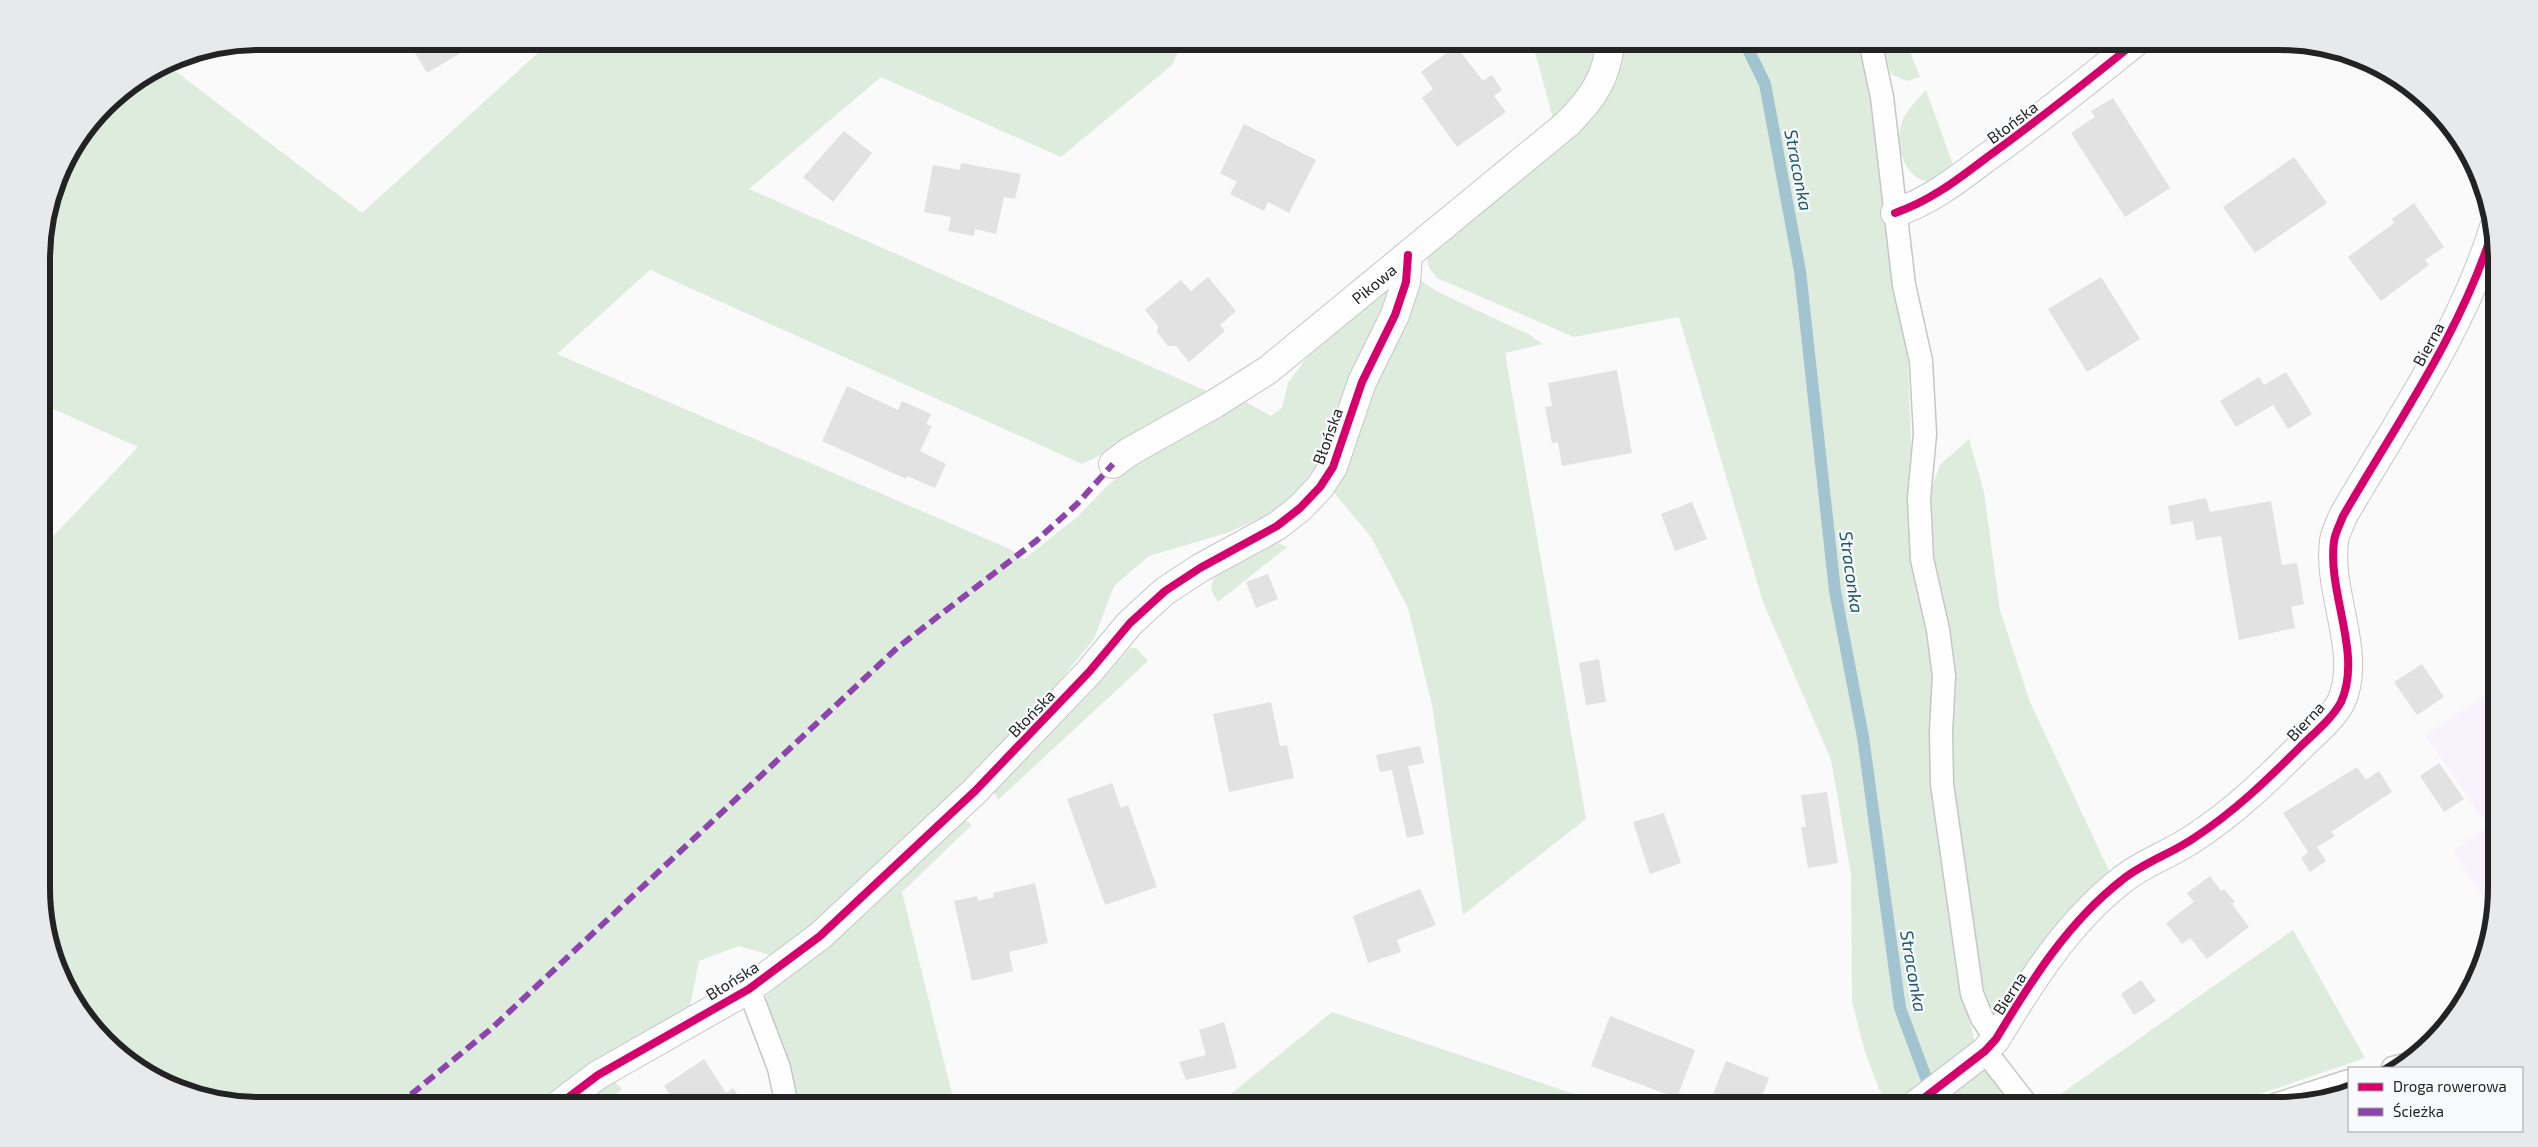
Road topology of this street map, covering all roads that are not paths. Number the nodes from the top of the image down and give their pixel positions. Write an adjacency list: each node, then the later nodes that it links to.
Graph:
1 (1609, 50): 6 (street, Pikowa)
2 (1872, 50): 4 (lane)
3 (2126, 50): 4 (street, Błońska)
4 (1895, 213): 9 (lane)
5 (2488, 245): 9 (street, Bierna)
6 (1408, 255): 7 (street, Pikowa); 8 (street, Błońska)
7 (1113, 464)
8 (749, 989): 12 (street, Błońska); 13 (lane)
9 (1990, 1045): 14 (street, Bierna); 15 (lane)
10 (2348, 1081): 11 (lane)
11 (2306, 1095)
12 (569, 1097)
13 (784, 1097)
14 (1925, 1097)
15 (2022, 1097)

